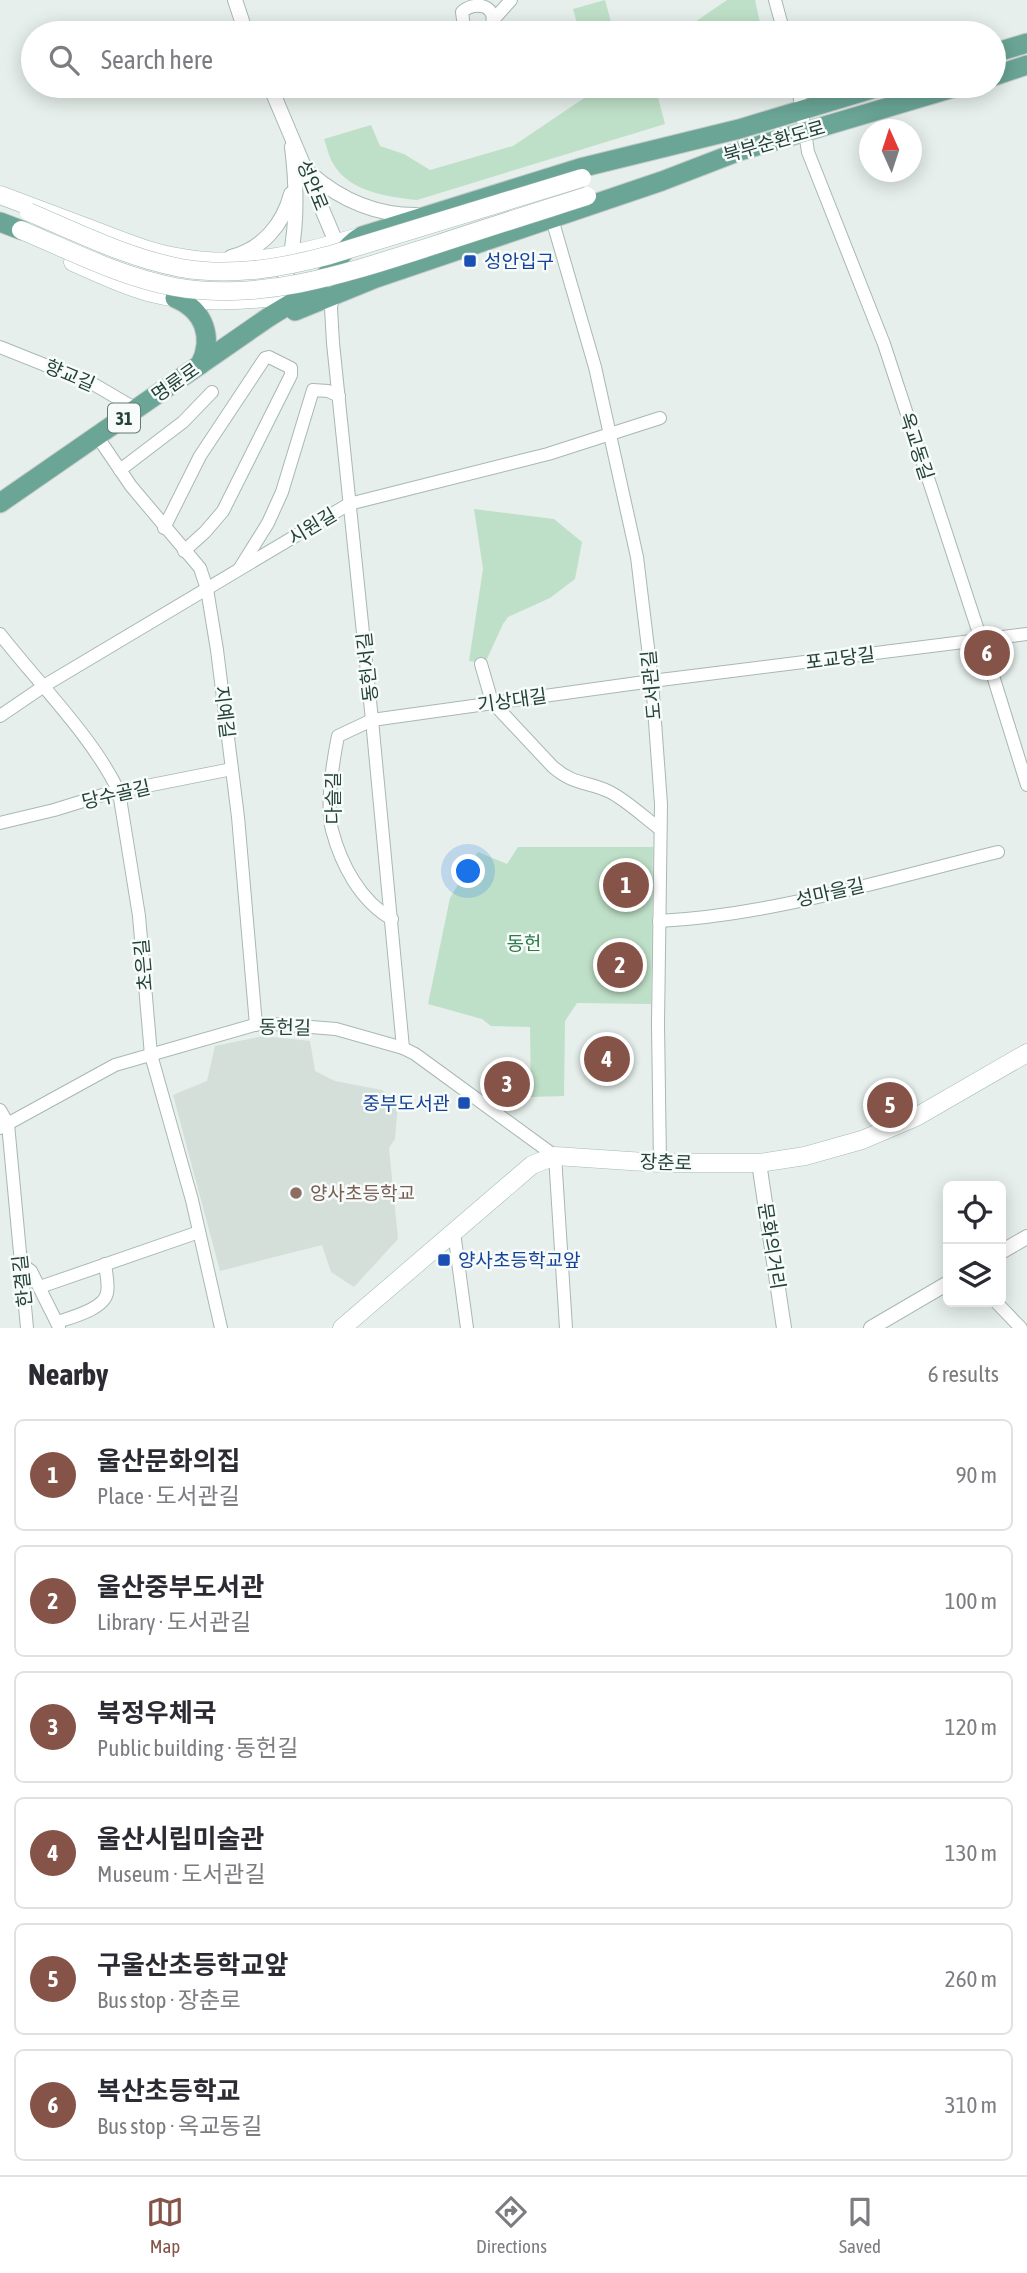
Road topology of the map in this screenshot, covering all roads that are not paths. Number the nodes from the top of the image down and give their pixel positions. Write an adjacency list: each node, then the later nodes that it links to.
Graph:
1 (235, 0): 6 (street)
2 (511, 0): 5 (street)
3 (775, 0): 8 (street)
4 (481, 1): 5 (street); 7 (street)
5 (494, 19)
6 (242, 21)
7 (463, 21)
8 (781, 21)
9 (1027, 43): 10 (main road)
10 (1006, 49)
11 (1027, 65): 12 (main road)
12 (1006, 72)
13 (275, 98): 21 (street, 성안로)
14 (799, 98): 17 (street, 옥교동길)
15 (842, 98): 17 (main road, 북부순환도로)
16 (919, 98): 19 (main road, 북부순환도로)
17 (801, 110): 18 (main road, 북부순환도로); 19 (street, 옥교동길)
18 (734, 130): 23 (main road, 북부순환도로, bridge); 24 (main road)
19 (804, 132): 20 (main road, 북부순환도로); 55 (street, 옥교동길)
20 (740, 151): 25 (main road); 28 (main road, 북부순환도로, bridge)
21 (301, 170): 24 (street); 29 (street, 성안로); 30 (street); 31 (street)
22 (0, 197): 23 (main road)
23 (30, 209): 31 (main road)
24 (428, 215): 29 (main road)
25 (551, 219): 32 (main road); 44 (street, 도서관길)
26 (0, 222): 28 (main road)
27 (0, 228): 28 (main road)
28 (19, 233): 35 (main road)
29 (339, 248): 30 (main road); 32 (street); 33 (main road); 33 (street)
30 (292, 256): 31 (main road); 34 (street)
31 (205, 261)
32 (376, 278): 33 (main road)
33 (322, 295): 34 (main road); 36 (main road); 37 (main road); 41 (street, 동헌서길)
34 (278, 297): 35 (main road); 36 (street)
35 (176, 298): 39 (main road)
36 (265, 319): 37 (main road)
37 (247, 333): 39 (main road, 명륜로 / 31)
38 (0, 346): 42 (street, 향교길)
39 (200, 365): 42 (main road, 명륜로 / 31)
40 (212, 392): 46 (street)
41 (339, 396): 48 (street, 동헌서길); 51 (street)
42 (136, 409): 45 (main road, 명륜로 / 31)
43 (660, 418): 44 (street, 시원길)
44 (609, 434): 48 (street, 시원길); 57 (street, 도서관길)
45 (97, 436): 46 (street, 지예길); 47 (main road, 명륜로 / 31)
46 (120, 470): 49 (street, 지예길)
47 (0, 503)
48 (349, 505): 51 (street, 시원길); 61 (street, 동헌서길)
49 (164, 528): 50 (street, 지예길); 50 (street)
50 (184, 551): 52 (street, 지예길)
51 (238, 571): 52 (street, 시원길)
52 (207, 589): 58 (street, 시원길); 62 (street, 지예길)
53 (0, 634): 58 (street, 초은길)
54 (1027, 634): 55 (street, 포교당길)
55 (981, 641): 57 (street, 포교당길); 63 (street, 옥교동길)
56 (481, 664): 59 (street)
57 (652, 681): 59 (street, 기상대길); 66 (street, 도서관길)
58 (43, 687): 60 (street, 시원길); 64 (street, 초은길)
59 (492, 702): 61 (street, 기상대길); 66 (street)
60 (0, 716)
61 (372, 720): 68 (street, 동헌서길); 68 (street, 다슬길)
62 (232, 769): 64 (street, 당수골길); 70 (street, 지예길)
63 (1027, 785)
64 (119, 792): 65 (street, 당수골길); 73 (street, 초은길)
65 (0, 823)
66 (660, 829): 69 (street, 도서관길)
67 (998, 852): 69 (street, 성마을길)
68 (392, 919): 71 (street, 동헌서길)
69 (659, 921): 77 (street, 도서관길)
70 (256, 1025): 71 (street, 동헌길); 73 (street, 동헌길)
71 (402, 1048): 76 (street, 동헌길)
72 (1027, 1053): 78 (main road, 장춘로)
73 (151, 1055): 75 (street, 동헌길); 79 (street, 초은길)
74 (0, 1111): 75 (street, 한결길)
75 (4, 1126): 83 (street, 한결길)
76 (555, 1156): 77 (main road, 장춘로); 80 (main road); 93 (street)
77 (660, 1163): 78 (main road, 장춘로)
78 (759, 1163): 94 (street, 문화의거리)
79 (199, 1231): 84 (street); 90 (street, 초은길)
80 (454, 1233): 91 (main road); 92 (street)
81 (1027, 1237): 82 (street)
82 (1006, 1249)
83 (20, 1263): 86 (street); 89 (street, 한결길)
84 (105, 1264): 86 (street); 88 (street)
85 (943, 1286): 95 (street)
86 (40, 1287): 88 (street)
87 (1001, 1307): 96 (street)
88 (59, 1325)
89 (27, 1328)
90 (221, 1328)
91 (342, 1328)
92 (467, 1328)
93 (566, 1328)
94 (784, 1328)
95 (871, 1328)
96 (1021, 1328)

